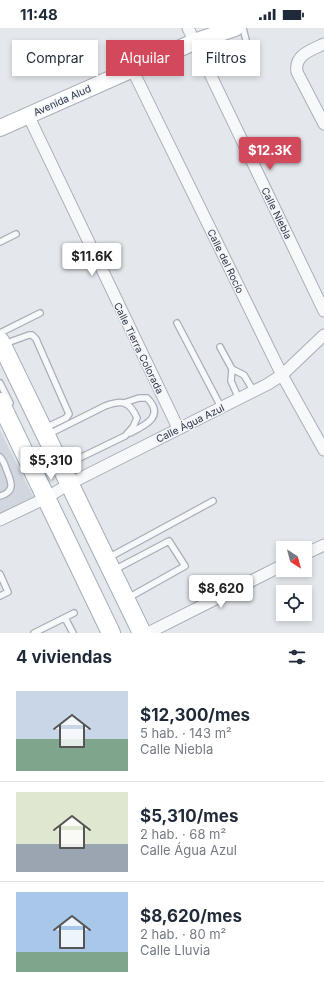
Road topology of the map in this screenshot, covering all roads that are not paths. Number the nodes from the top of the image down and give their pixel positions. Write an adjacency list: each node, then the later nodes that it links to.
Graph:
1 (235, 28): 4 (street, Avenida Alud)
2 (243, 28): 4 (lane)
3 (191, 35): 4 (street, Avenida Alud); 5 (street, Avenida Alud); 14 (street, Calle Niebla)
4 (211, 36)
5 (182, 40)
6 (324, 44): 10 (street)
7 (116, 76): 9 (street, Avenida Alud)
8 (135, 76): 21 (street, Calle del Rocío)
9 (28, 115): 11 (street, Avenida Alud); 28 (street, Calle Tierra Colorada)
10 (324, 124)
11 (0, 128)
12 (16, 234): 13 (lane)
13 (0, 242)
14 (324, 311)
15 (40, 313): 18 (lane)
16 (177, 323): 26 (lane)
17 (324, 335): 21 (street, Calle Água Azul)
18 (1, 339): 29 (main road); 29 (lane)
19 (220, 347): 20 (lane)
20 (232, 369): 23 (lane); 24 (lane)
21 (282, 375): 23 (street, Calle Água Azul); 31 (street, Calle del Rocío)
22 (0, 383): 27 (lane)
23 (254, 392): 24 (street, Calle Água Azul)
24 (239, 399): 26 (street, Calle Água Azul)
25 (124, 403): 29 (lane); 30 (lane); 30 (lane)
26 (221, 407): 28 (street, Calle Água Azul)
27 (7, 414): 33 (main road)
28 (178, 428): 33 (street, Calle Água Azul)
29 (44, 432): 33 (main road)
30 (125, 436): 33 (lane)
31 (324, 450)
32 (0, 457): 34 (lane)
33 (58, 488): 36 (street, Calle Água Azul); 39 (main road); 48 (main road)
34 (0, 496)
35 (213, 501): 39 (lane)
36 (0, 520)
37 (324, 544): 38 (street)
38 (312, 550)
39 (109, 565): 43 (main road); 43 (lane)
40 (276, 569): 50 (street)
41 (0, 574): 42 (lane)
42 (0, 596)
43 (126, 599): 49 (main road)
44 (74, 613): 45 (lane)
45 (65, 618): 46 (lane); 47 (lane)
46 (34, 633)
47 (73, 633)
48 (111, 633)
49 (142, 633)
50 (148, 633)

